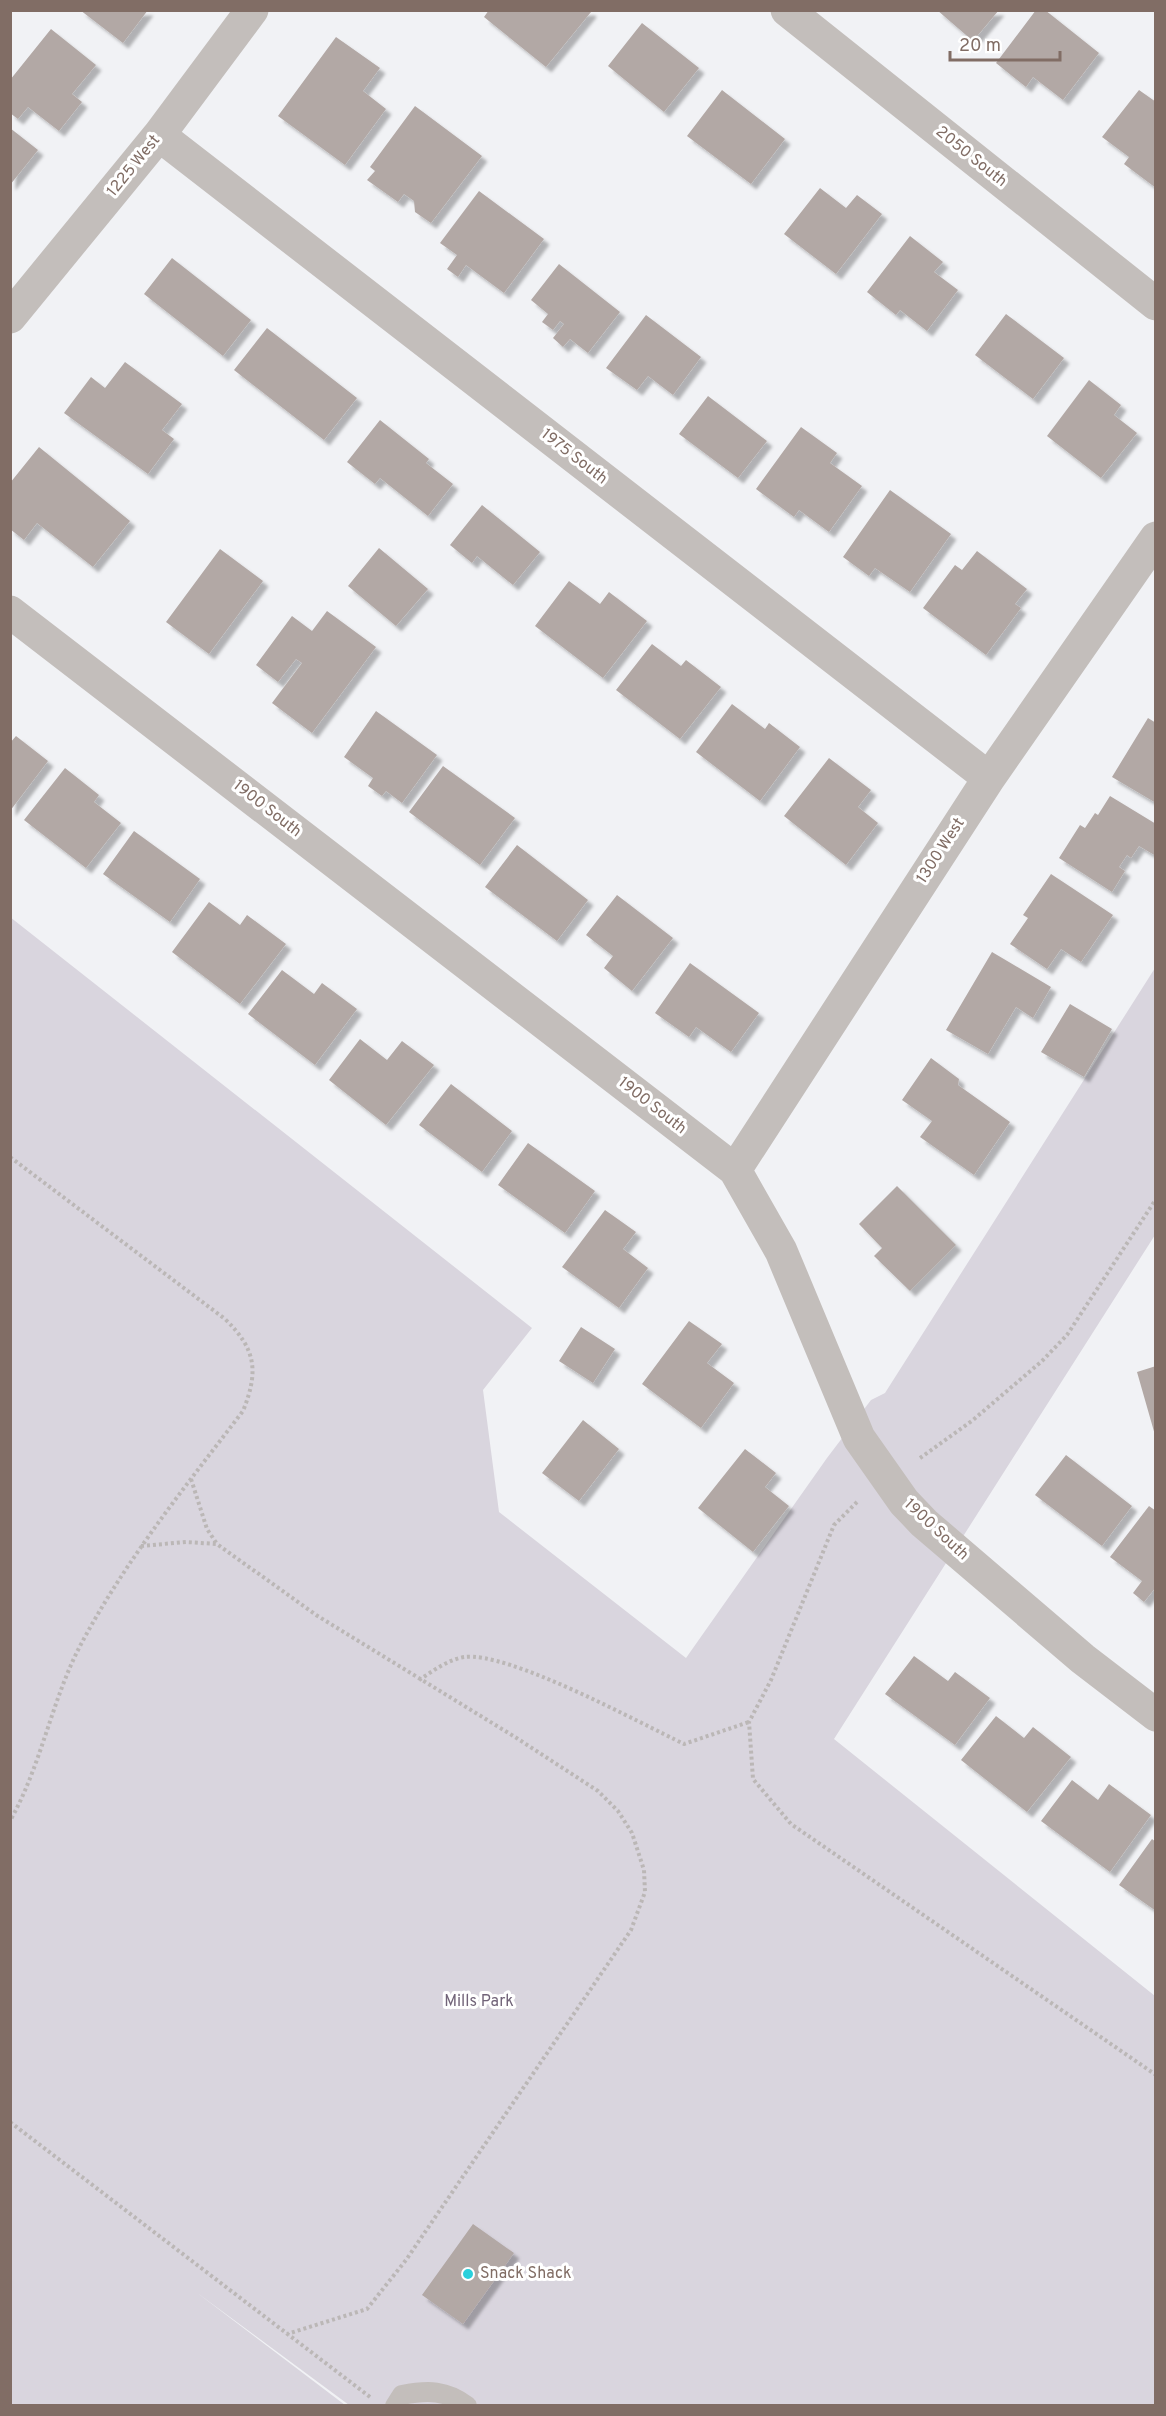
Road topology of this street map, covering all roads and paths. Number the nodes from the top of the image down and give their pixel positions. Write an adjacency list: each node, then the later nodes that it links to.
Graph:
1 (252, 10): 3 (street, 1225 West)
2 (787, 10): 4 (street, 2050 South)
3 (159, 135): 5 (street, 1225 West); 8 (street, 1975 South)
4 (1155, 304)
5 (10, 317)
6 (1155, 538): 8 (street, 1300 West)
7 (10, 612): 10 (street, 1900 South)
8 (989, 778): 10 (street, 1300 West)
9 (10, 1157): 13 (path)
10 (735, 1170): 18 (street, 1900 South)
11 (1155, 1199): 12 (path)
12 (920, 1458)
13 (191, 1479): 15 (path); 16 (path)
14 (857, 1502): 19 (path)
15 (217, 1544): 16 (path); 17 (path)
16 (141, 1546): 20 (path)
17 (420, 1680): 19 (path); 23 (path)
18 (1155, 1715)
19 (749, 1722): 21 (path)
20 (10, 1821)
21 (1155, 2075)
22 (10, 2122): 23 (path)
23 (287, 2334): 24 (path)
24 (372, 2398)
25 (394, 2406): 26 (lane)
26 (467, 2406)

